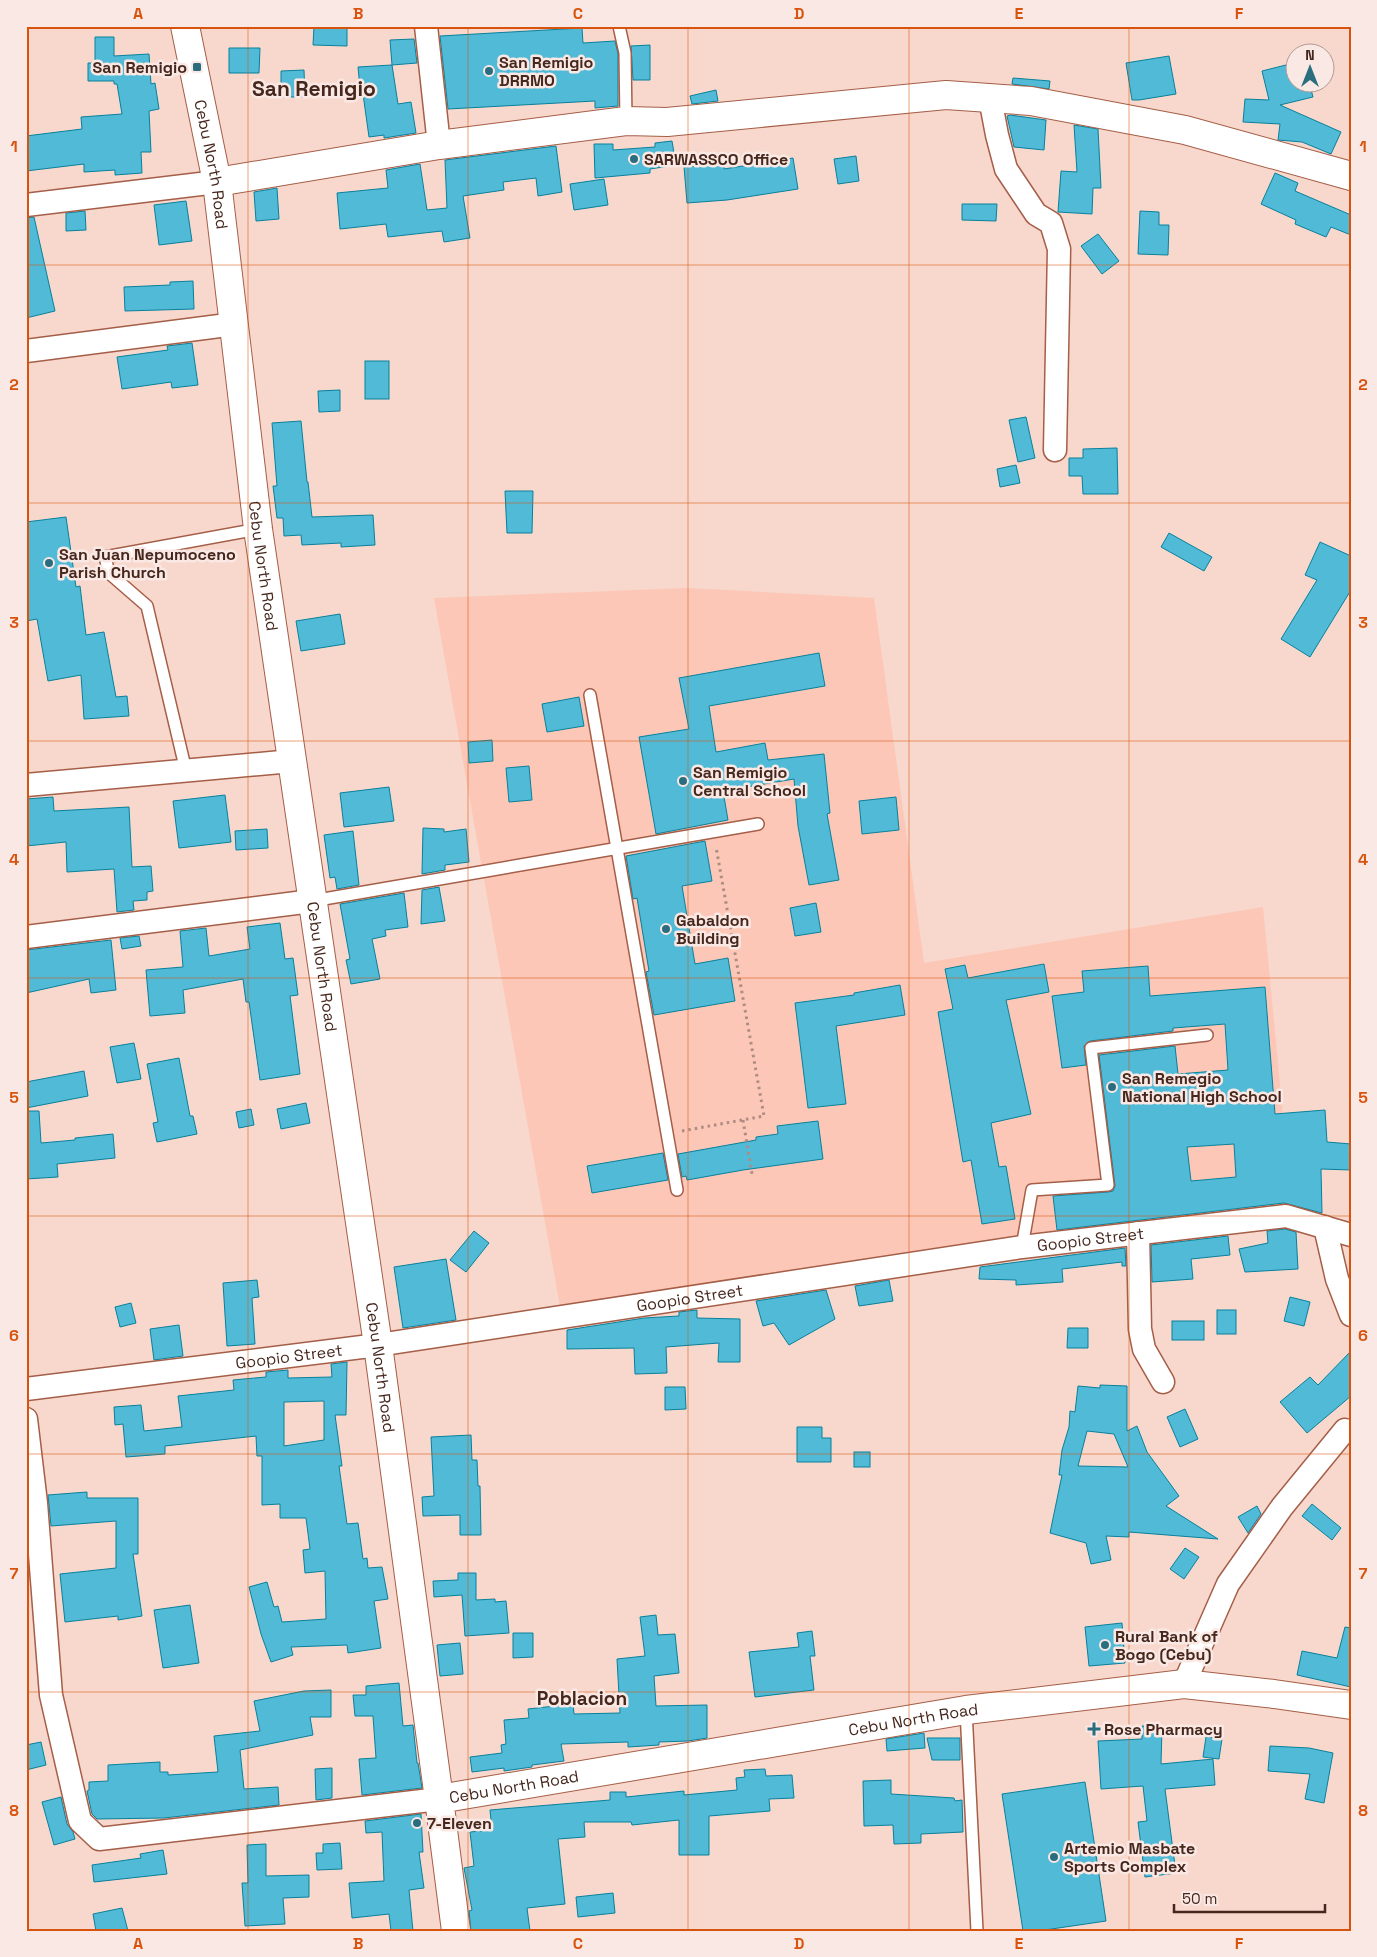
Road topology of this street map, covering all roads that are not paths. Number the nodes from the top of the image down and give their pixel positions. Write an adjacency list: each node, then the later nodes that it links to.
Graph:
1 (185, 26): 8 (main road, Cebu North Road)
2 (426, 26): 6 (street)
3 (619, 26): 5 (lane)
4 (990, 98): 5 (main road); 7 (main road); 12 (street)
5 (626, 121): 6 (main road)
6 (439, 146): 8 (main road)
7 (1351, 176)
8 (217, 182): 9 (street); 10 (main road, Cebu North Road)
9 (26, 205)
10 (235, 324): 11 (street); 13 (main road, Cebu North Road)
11 (26, 351)
12 (1056, 450)
13 (258, 529): 15 (main road, Cebu North Road); 16 (lane)
14 (590, 695): 19 (lane)
15 (292, 761): 16 (street); 20 (main road, Cebu North Road)
16 (186, 772): 17 (street)
17 (26, 785)
18 (758, 824): 19 (lane)
19 (616, 848): 20 (lane); 23 (lane)
20 (312, 901): 21 (street); 29 (main road, Cebu North Road)
21 (26, 937)
22 (1207, 1034): 27 (lane)
23 (677, 1190)
24 (1325, 1227): 25 (street, Goopio Street); 26 (street, Goopio Street); 28 (street)
25 (1138, 1233): 27 (street, Goopio Street); 30 (street)
26 (1351, 1235)
27 (1022, 1247): 29 (street, Goopio Street)
28 (1351, 1315)
29 (378, 1344): 31 (street, Goopio Street); 37 (main road, Cebu North Road)
30 (1163, 1382)
31 (26, 1389)
32 (26, 1420): 37 (street)
33 (1345, 1430): 34 (street)
34 (1184, 1684): 35 (main road, Cebu North Road); 36 (main road, Cebu North Road)
35 (1351, 1705)
36 (966, 1710): 37 (main road, Cebu North Road); 39 (lane)
37 (440, 1799): 38 (main road)
38 (456, 1931)
39 (977, 1931)

